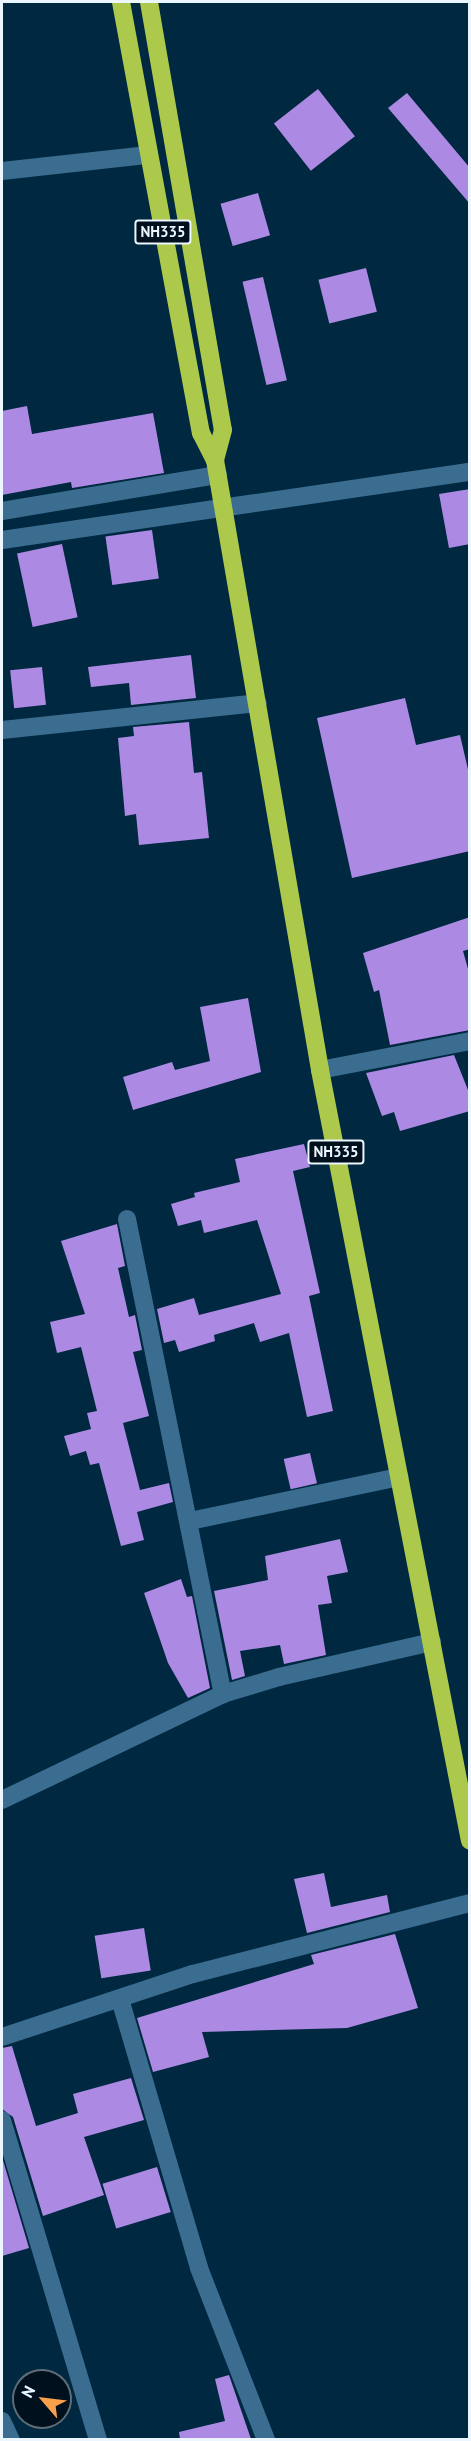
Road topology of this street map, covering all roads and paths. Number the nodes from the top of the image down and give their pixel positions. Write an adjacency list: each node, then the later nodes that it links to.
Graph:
1 (121, 2): 3 (highway, NH335)
2 (149, 2): 5 (highway, NH335)
3 (148, 155): 4 (street); 5 (highway, NH335)
4 (2, 171)
5 (216, 468): 7 (highway, NH335); 8 (street)
6 (470, 472): 7 (street)
7 (224, 509): 9 (street); 10 (highway, NH335)
8 (2, 511)
9 (2, 540)
10 (258, 704): 11 (street); 13 (highway, NH335)
11 (2, 730)
12 (470, 1041): 13 (street)
13 (320, 1070): 15 (highway, NH335)
14 (127, 1219): 16 (street)
15 (399, 1477): 16 (street); 17 (highway, NH335)
16 (190, 1521): 18 (street)
17 (432, 1642): 18 (street); 20 (highway, NH335)
18 (223, 1694): 19 (street)
19 (2, 1800)
20 (470, 1841)
21 (470, 1903): 22 (street)
22 (120, 1998): 23 (street); 28 (street)
23 (2, 2037)
24 (2, 2120): 27 (street)
25 (2, 2421): 26 (street)
26 (11, 2439)
27 (98, 2439)
28 (266, 2439)

